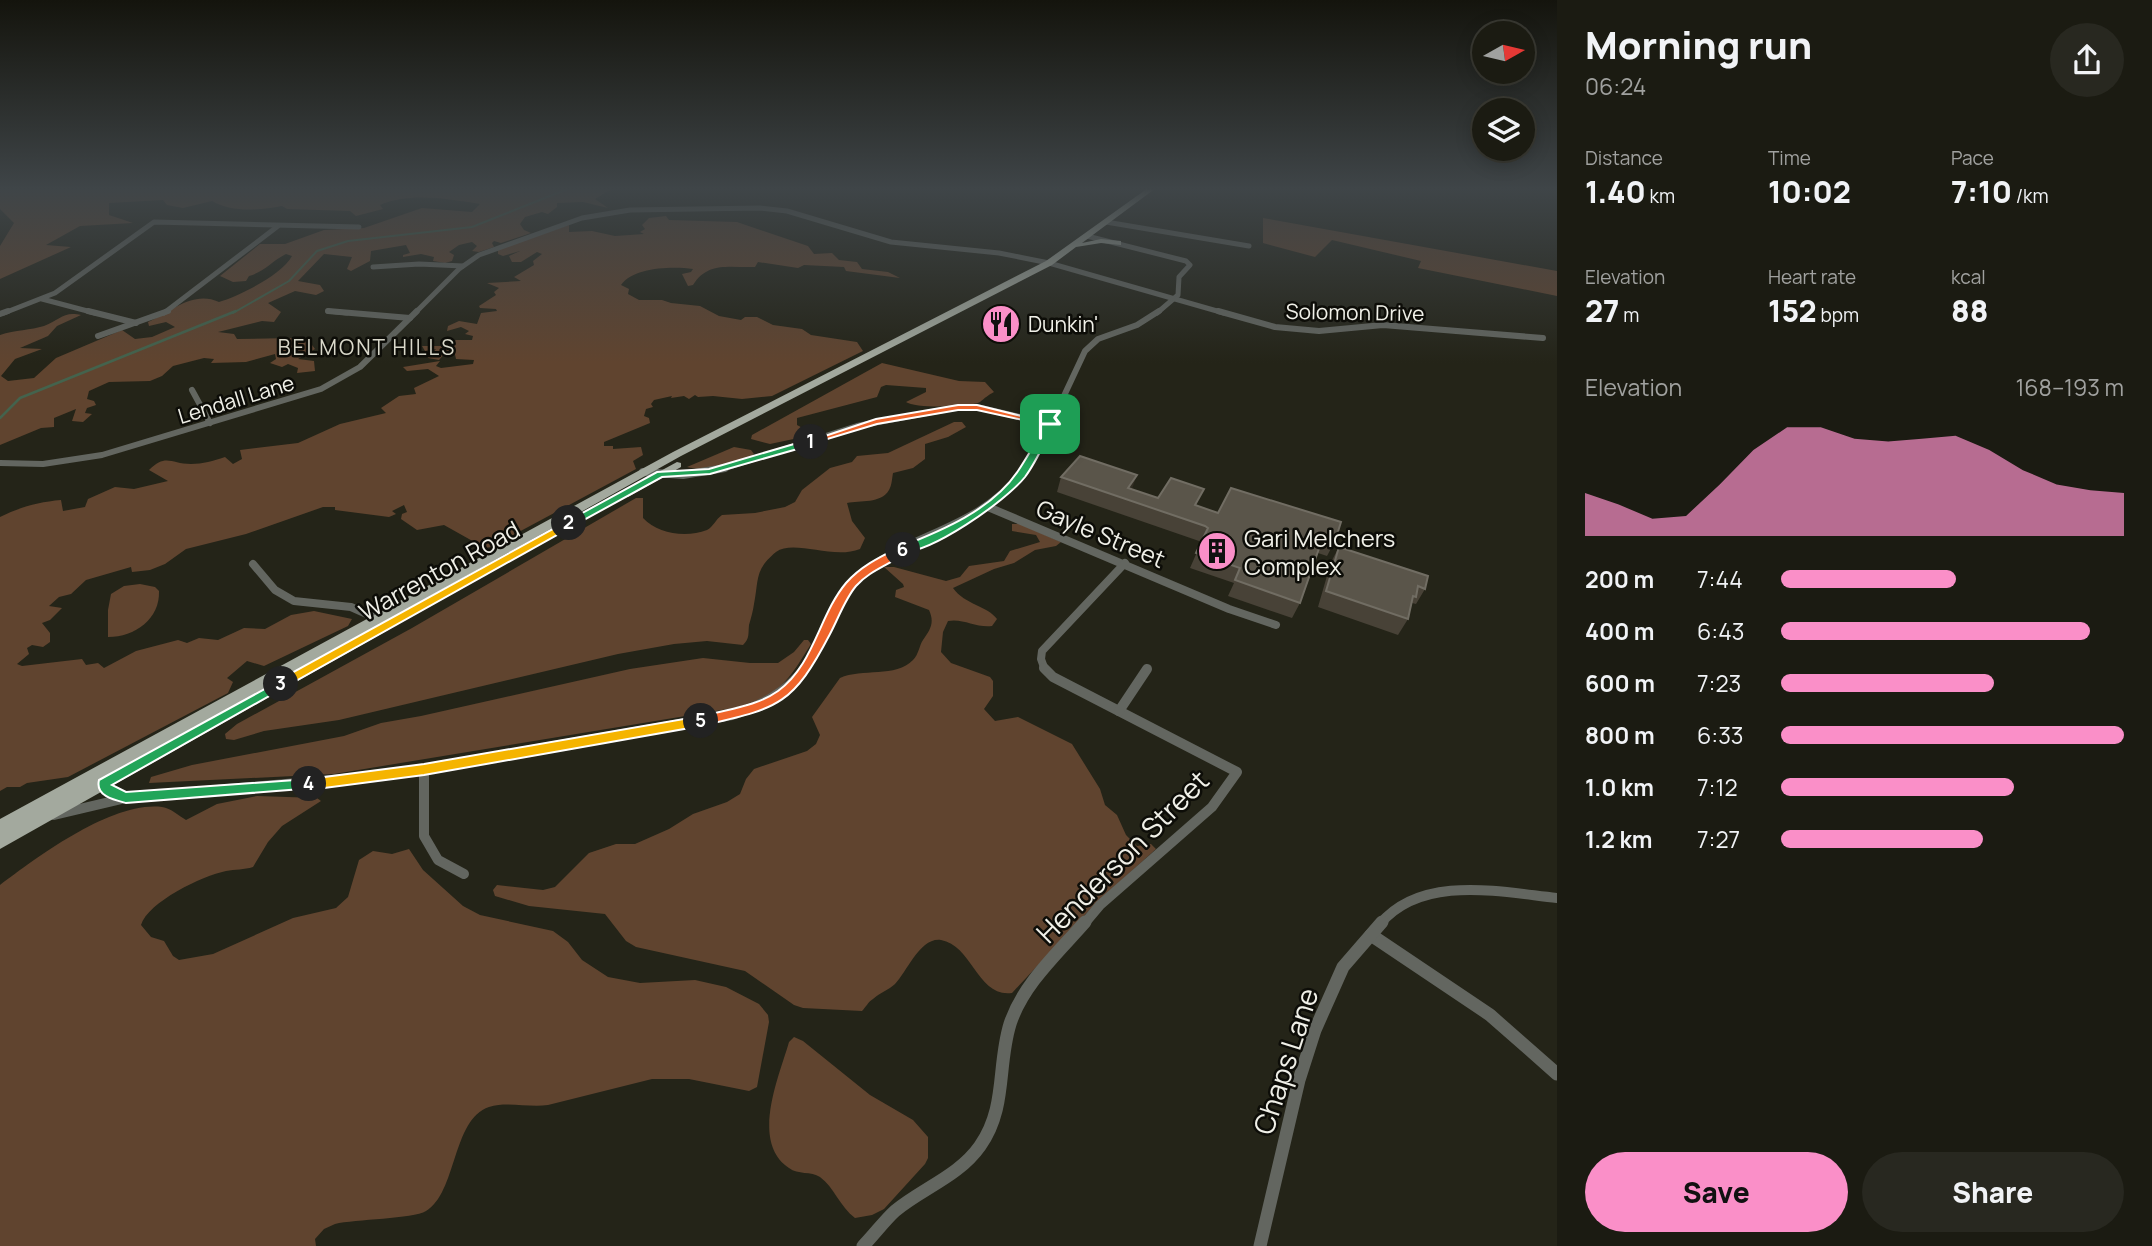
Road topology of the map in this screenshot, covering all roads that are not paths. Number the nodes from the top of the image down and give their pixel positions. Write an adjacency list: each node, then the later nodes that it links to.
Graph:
1 (119, 246): 12 (street)
2 (252, 246): 17 (street)
3 (501, 246): 11 (street, Lendall Lane)
4 (932, 246): 9 (street, Lendall Lane)
5 (1073, 246): 8 (main road, Warrenton Road)
6 (1079, 246): 8 (main road)
7 (1129, 246): 13 (street)
8 (1070, 248): 9 (main road, Warrenton Road)
9 (1049, 263): 13 (street, Solomon Drive); 24 (main road, Warrenton Road); 25 (main road, Warrenton Road)
10 (373, 267): 11 (street)
11 (463, 267): 16 (street, Lendall Lane)
12 (42, 299): 15 (street); 17 (street)
13 (1173, 299): 19 (street, Solomon Drive); 22 (street)
14 (328, 311): 16 (street)
15 (0, 313)
16 (410, 318): 21 (street, Lendall Lane)
17 (137, 323): 18 (street)
18 (97, 336)
19 (1543, 338)
20 (192, 390): 21 (street)
21 (210, 423): 23 (street, Lendall Lane)
22 (1050, 424): 25 (street); 26 (street)
23 (0, 463)
24 (643, 472): 25 (street); 29 (main road, Warrenton Road)
25 (660, 474): 34 (main road, Warrenton Road)
26 (988, 507): 27 (street, Gayle Street); 33 (street)
27 (1125, 563): 30 (street, Gayle Street); 32 (street, Henderson Street)
28 (253, 564): 29 (street)
29 (378, 619): 37 (main road, Warrenton Road)
30 (1276, 625)
31 (1147, 669): 32 (street)
32 (1119, 711): 43 (street, Henderson Street)
33 (424, 769): 35 (street); 39 (street)
34 (103, 784): 35 (street); 36 (main road, Warrenton Road)
35 (126, 798): 36 (street)
36 (39, 819): 38 (main road, Warrenton Road)
37 (0, 828)
38 (0, 841)
39 (464, 874)
40 (1557, 898): 41 (street, Chaps Lane)
41 (1371, 934): 42 (street); 44 (street, Chaps Lane)
42 (1557, 1074)
43 (863, 1246)
44 (1261, 1246)

